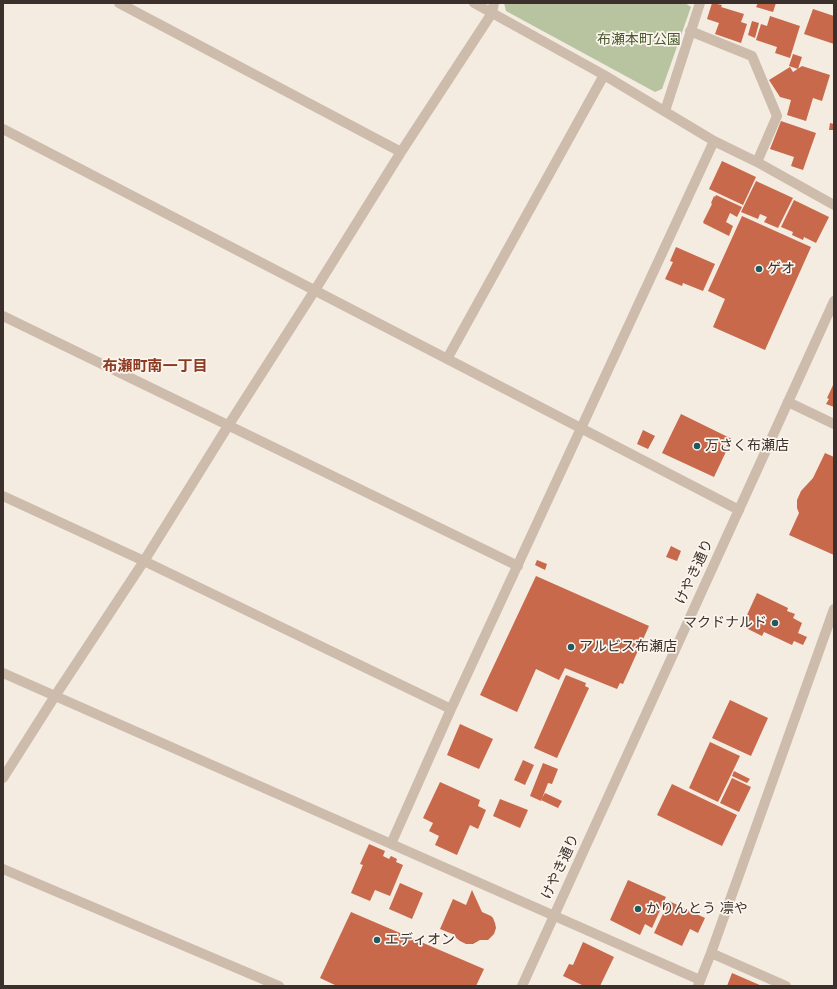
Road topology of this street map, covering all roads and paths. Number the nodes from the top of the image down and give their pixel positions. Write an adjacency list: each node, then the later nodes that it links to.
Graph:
1 (119, 3): 10 (street)
2 (474, 3): 4 (street)
3 (700, 3): 5 (street)
4 (493, 8): 6 (street); 10 (street)
5 (690, 32): 7 (street); 11 (street)
6 (604, 75): 7 (street); 16 (street)
7 (665, 111): 9 (street)
8 (3, 129): 13 (street)
9 (714, 141): 11 (street); 20 (street)
10 (401, 152): 13 (street)
11 (757, 162): 12 (street)
12 (834, 205)
13 (315, 290): 16 (street); 19 (street)
14 (834, 301): 17 (street, けやき通り)
15 (3, 316): 19 (street)
16 (447, 359): 20 (street)
17 (788, 402): 18 (street); 22 (street, けやき通り)
18 (834, 424)
19 (228, 426): 23 (street); 24 (street)
20 (581, 428): 22 (street); 24 (street)
21 (3, 496): 23 (street)
22 (739, 510): 32 (street, けやき通り)
23 (144, 561): 27 (street); 28 (street)
24 (518, 566): 28 (street)
25 (834, 610): 33 (street)
26 (3, 673): 27 (street)
27 (55, 696): 29 (street); 30 (street)
28 (452, 709): 30 (street)
29 (3, 778)
30 (391, 844): 32 (street)
31 (3, 869): 35 (street)
32 (554, 916): 34 (street); 36 (street, けやき通り)
33 (711, 953): 34 (street); 37 (street)
34 (699, 983)
35 (280, 986)
36 (522, 986)
37 (786, 986)

